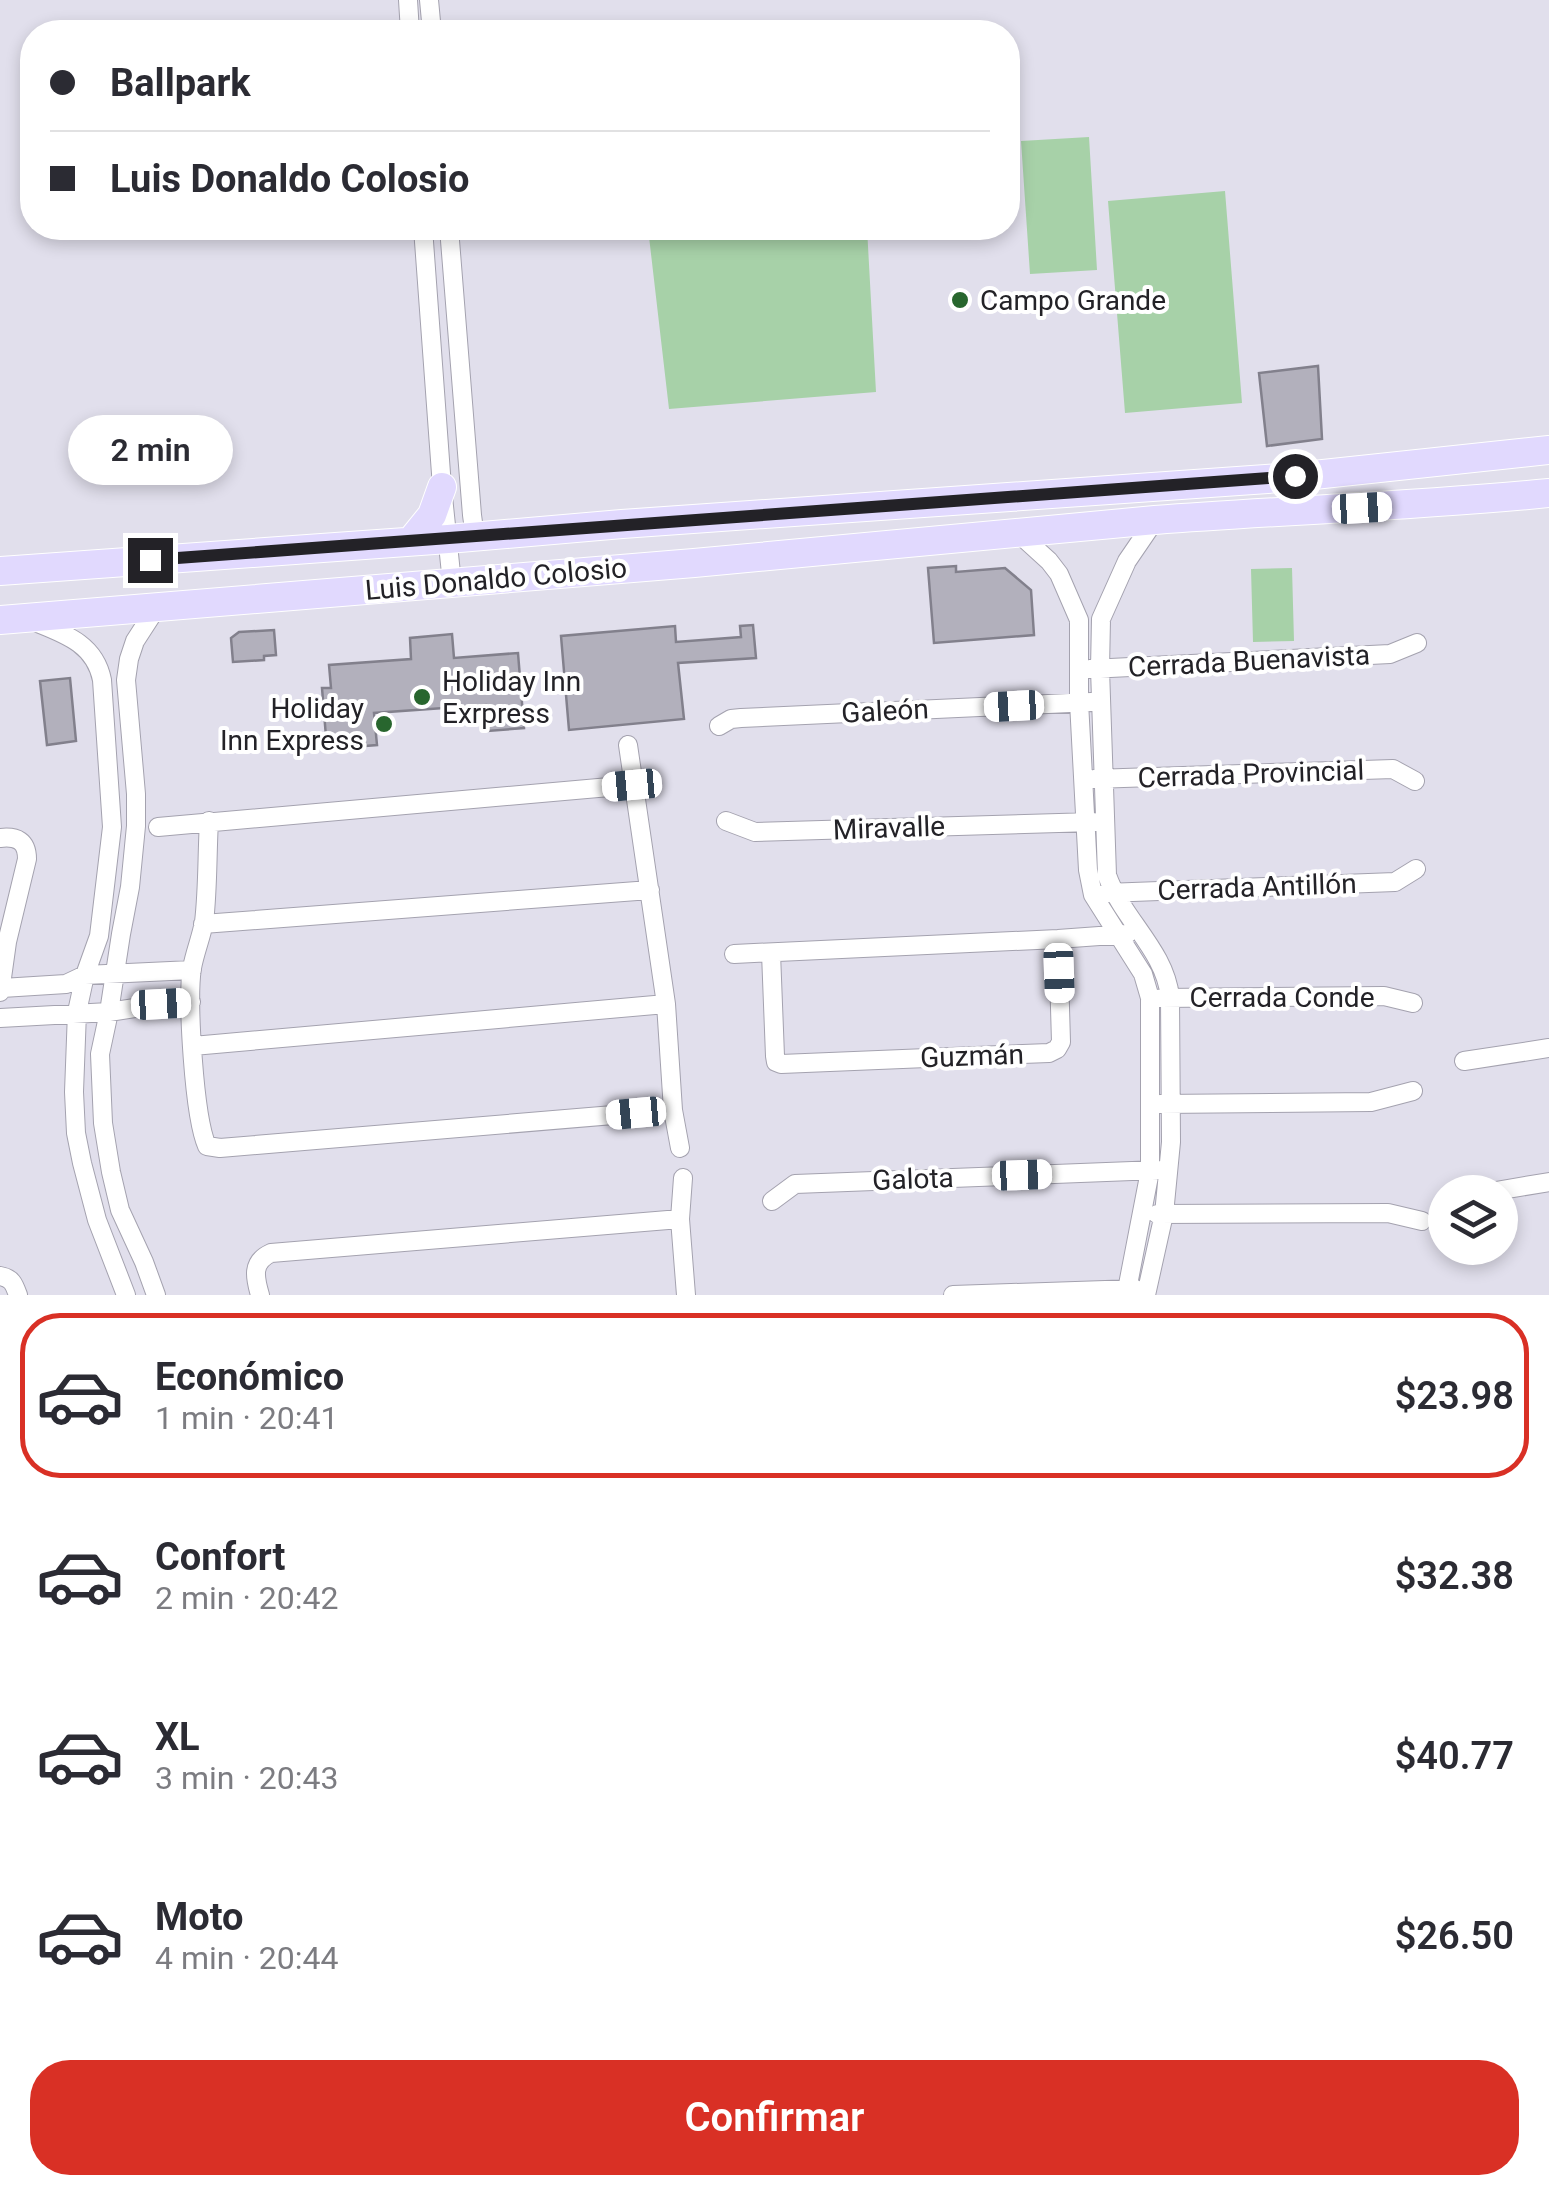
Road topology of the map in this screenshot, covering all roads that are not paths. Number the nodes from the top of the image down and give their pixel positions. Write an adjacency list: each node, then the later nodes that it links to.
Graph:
1 (424, 240): 4 (street)
2 (450, 240): 3 (street)
3 (451, 255): 4 (street); 14 (street)
4 (425, 257): 7 (street)
5 (1549, 450): 6 (main road, Luis Donaldo Colosio)
6 (1295, 476): 9 (main road, Luis Donaldo Colosio); 10 (main road)
7 (442, 487): 14 (street); 15 (main road)
8 (1549, 493): 10 (main road, Luis Donaldo Colosio)
9 (810, 510): 11 (main road, Luis Donaldo Colosio); 16 (main road)
10 (1264, 512): 12 (main road, Luis Donaldo Colosio)
11 (721, 517): 14 (main road, Luis Donaldo Colosio); 17 (main road)
12 (1155, 520): 13 (main road, Luis Donaldo Colosio); 22 (street)
13 (1004, 533): 16 (main road, Luis Donaldo Colosio); 23 (street)
14 (462, 538): 15 (main road, Luis Donaldo Colosio); 19 (street)
15 (411, 541): 18 (main road, Luis Donaldo Colosio)
16 (761, 557): 17 (main road, Luis Donaldo Colosio)
17 (666, 566): 19 (main road, Luis Donaldo Colosio)
18 (0, 572)
19 (452, 583): 20 (main road, Luis Donaldo Colosio)
20 (158, 607): 21 (main road, Luis Donaldo Colosio); 39 (street)
21 (12, 619): 38 (street)
22 (1101, 619): 23 (street); 25 (street)
23 (1078, 620): 26 (street)
24 (1417, 643): 25 (street, Cerrada Buenavista)
25 (1100, 669): 26 (street, Cerrada Buenavista); 27 (street)
26 (1080, 670): 28 (street)
27 (1100, 701): 28 (street, Galeón); 31 (street)
28 (1079, 702): 29 (street, Galeón); 31 (street)
29 (719, 726)
30 (628, 745): 33 (street)
31 (1094, 779): 32 (street, Cerrada Provincial); 36 (street); 37 (street)
32 (1415, 781)
33 (632, 785): 34 (street); 43 (street)
34 (209, 821): 40 (street); 46 (street)
35 (726, 821): 36 (street, Miravalle)
36 (1084, 822): 37 (street, Miravalle); 45 (street)
37 (1104, 822): 44 (street)
38 (112, 826): 39 (street); 55 (street)
39 (136, 826): 54 (street)
40 (158, 827)
41 (0, 838): 50 (street)
42 (1416, 869): 44 (street, Cerrada Antillón)
43 (650, 890): 46 (street); 61 (street)
44 (1114, 891): 45 (street, Cerrada Antillón); 47 (street)
45 (1094, 895): 48 (street)
46 (204, 924): 53 (street)
47 (1140, 931): 48 (street); 57 (street)
48 (1120, 936): 49 (street); 58 (street)
49 (1058, 939): 51 (street); 51 (street, Guzmán)
50 (4, 943): 56 (street)
51 (770, 953): 52 (street)
52 (734, 954)
53 (192, 970): 54 (street); 59 (street)
54 (115, 974): 55 (street); 63 (street)
55 (85, 975): 56 (street); 62 (street)
56 (1, 990)
57 (1170, 997): 58 (street, Cerrada Conde); 60 (street, Cerrada Conde); 70 (street)
58 (1150, 998): 69 (street)
59 (191, 1002): 63 (street); 65 (street)
60 (1413, 1003)
61 (666, 1004): 65 (street); 71 (street)
62 (77, 1012): 63 (street); 64 (street); 82 (street)
63 (110, 1012): 78 (street)
64 (0, 1018)
65 (193, 1046): 71 (street)
66 (1549, 1048): 67 (street)
67 (1464, 1061)
68 (1412, 1091): 70 (street)
69 (1151, 1103): 70 (street); 73 (street)
70 (1172, 1104): 73 (street)
71 (673, 1110): 72 (street)
72 (680, 1148)
73 (1160, 1170): 77 (street, Galota); 79 (street); 80 (street)
74 (683, 1178): 81 (street)
75 (1549, 1182): 76 (street)
76 (1518, 1187)
77 (772, 1202)
78 (120, 1210): 82 (street); 89 (street)
79 (1141, 1214): 80 (street); 86 (street)
80 (1164, 1214): 83 (street); 85 (street)
81 (680, 1218): 90 (street); 91 (street)
82 (97, 1220): 88 (street)
83 (1422, 1221)
84 (0, 1276): 87 (street)
85 (1146, 1292): 86 (street)
86 (1126, 1293): 92 (street)
87 (18, 1295)
88 (126, 1295)
89 (156, 1295)
90 (260, 1295)
91 (686, 1295)
92 (952, 1295)

